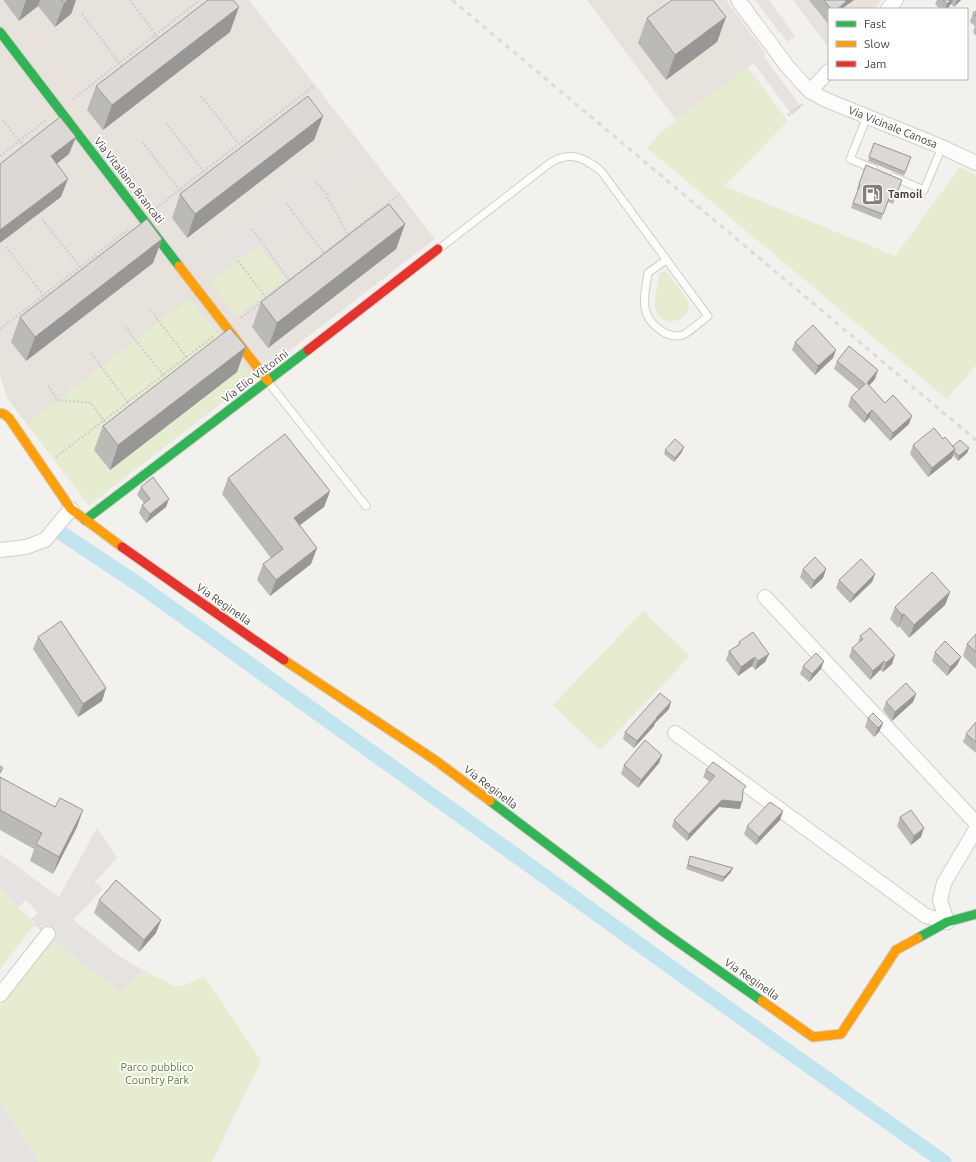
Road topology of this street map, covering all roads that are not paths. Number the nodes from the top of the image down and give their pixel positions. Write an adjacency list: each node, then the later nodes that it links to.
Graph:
1 (738, 0): 6 (street)
2 (896, 0): 3 (street)
3 (889, 8)
4 (0, 32): 14 (street, Via Vitaliano Brancati)
5 (828, 72): 6 (street)
6 (809, 97): 7 (street, Via Vicinale Canosa)
7 (867, 117): 8 (street, Via Vicinale Canosa); 10 (lane)
8 (942, 147): 9 (street, Via Vicinale Canosa); 11 (lane)
9 (976, 163)
10 (880, 172)
11 (887, 175)
12 (438, 249): 13 (lane); 14 (street, Via Elio Vittorini)
13 (666, 260): 13 (lane)
14 (268, 381): 16 (lane); 18 (street, Via Elio Vittorini)
15 (0, 414): 17 (street, Via Reginella)
16 (366, 506)
17 (67, 513): 18 (street, Via Reginella); 19 (street)
18 (85, 520): 25 (street, Via Reginella)
19 (0, 550)
20 (765, 597): 22 (street)
21 (675, 732): 25 (street)
22 (976, 823)
23 (976, 829): 25 (street)
24 (976, 914): 25 (street, Via Reginella)
25 (947, 922)
26 (48, 934): 27 (street)
27 (0, 995)

